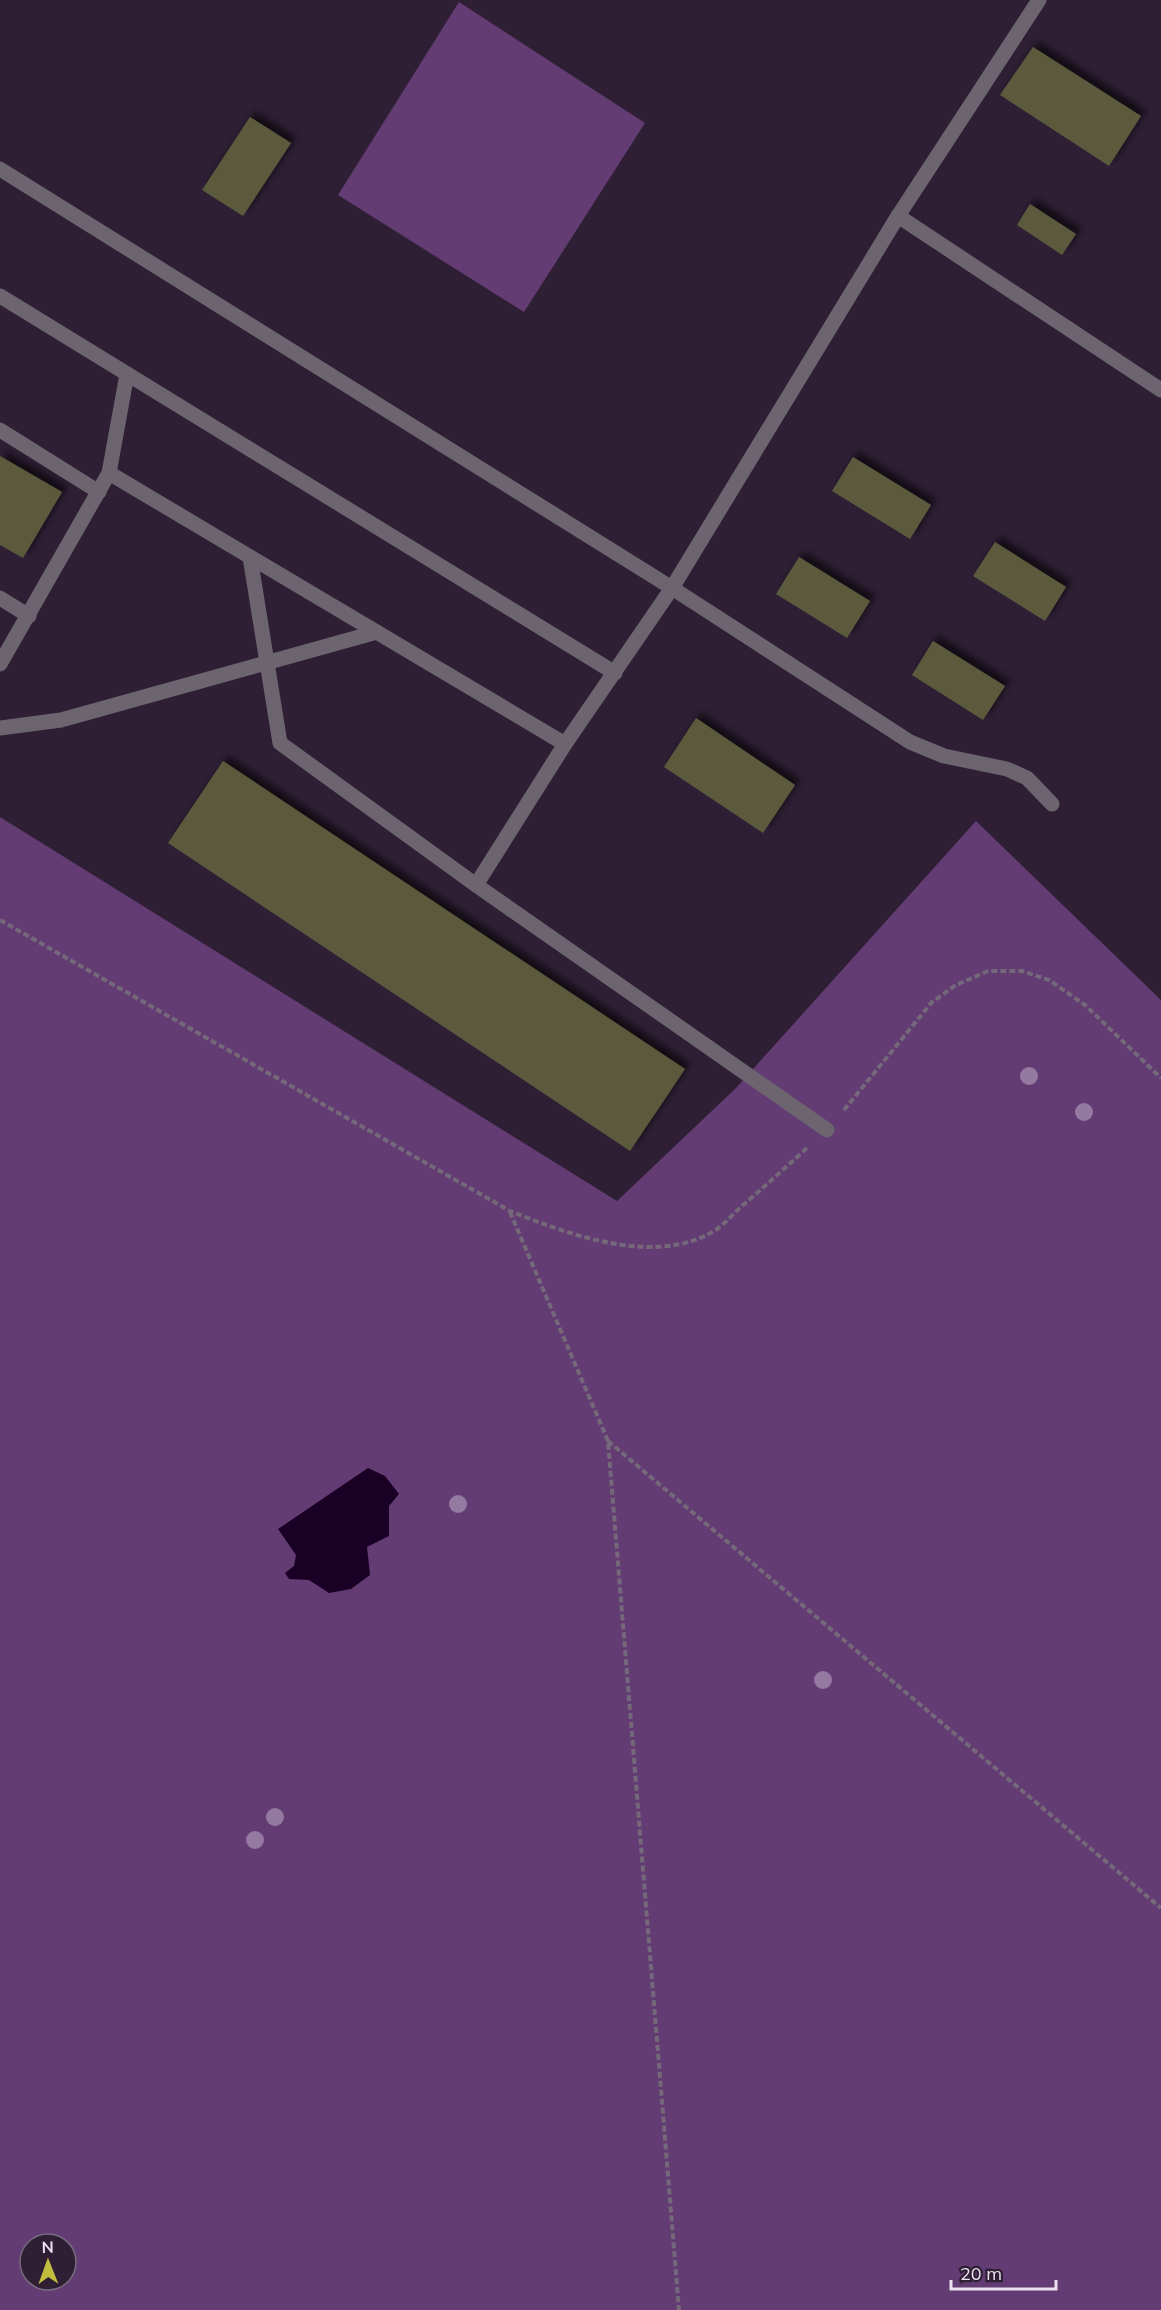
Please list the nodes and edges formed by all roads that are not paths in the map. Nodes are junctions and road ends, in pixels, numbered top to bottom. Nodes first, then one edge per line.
1 (1039, 0) edge
2 (0, 169) edge
3 (898, 216) junction
4 (0, 296) edge
5 (127, 374) junction
6 (1161, 390) edge
7 (0, 430) edge
8 (109, 473) junction
9 (99, 492) junction
10 (250, 556) junction
11 (672, 588) junction
12 (0, 598) edge
13 (29, 616) junction
14 (377, 632) junction
15 (0, 664) edge
16 (267, 664) junction
17 (615, 673) junction
18 (0, 728) edge
19 (566, 744) junction
20 (1052, 804) dead end
21 (476, 885) junction
22 (827, 1130) road end

1 - 3 lane
2 - 11 lane
3 - 6 lane
3 - 11 lane
4 - 5 lane
5 - 8 lane
5 - 17 lane
7 - 9 lane
8 - 9 lane
8 - 10 lane
9 - 13 lane
10 - 14 lane
10 - 16 lane
11 - 17 lane
11 - 20 lane
12 - 13 lane
13 - 15 lane
14 - 16 lane
14 - 19 lane
16 - 18 lane
16 - 21 lane
17 - 19 lane
19 - 21 lane
21 - 22 lane

